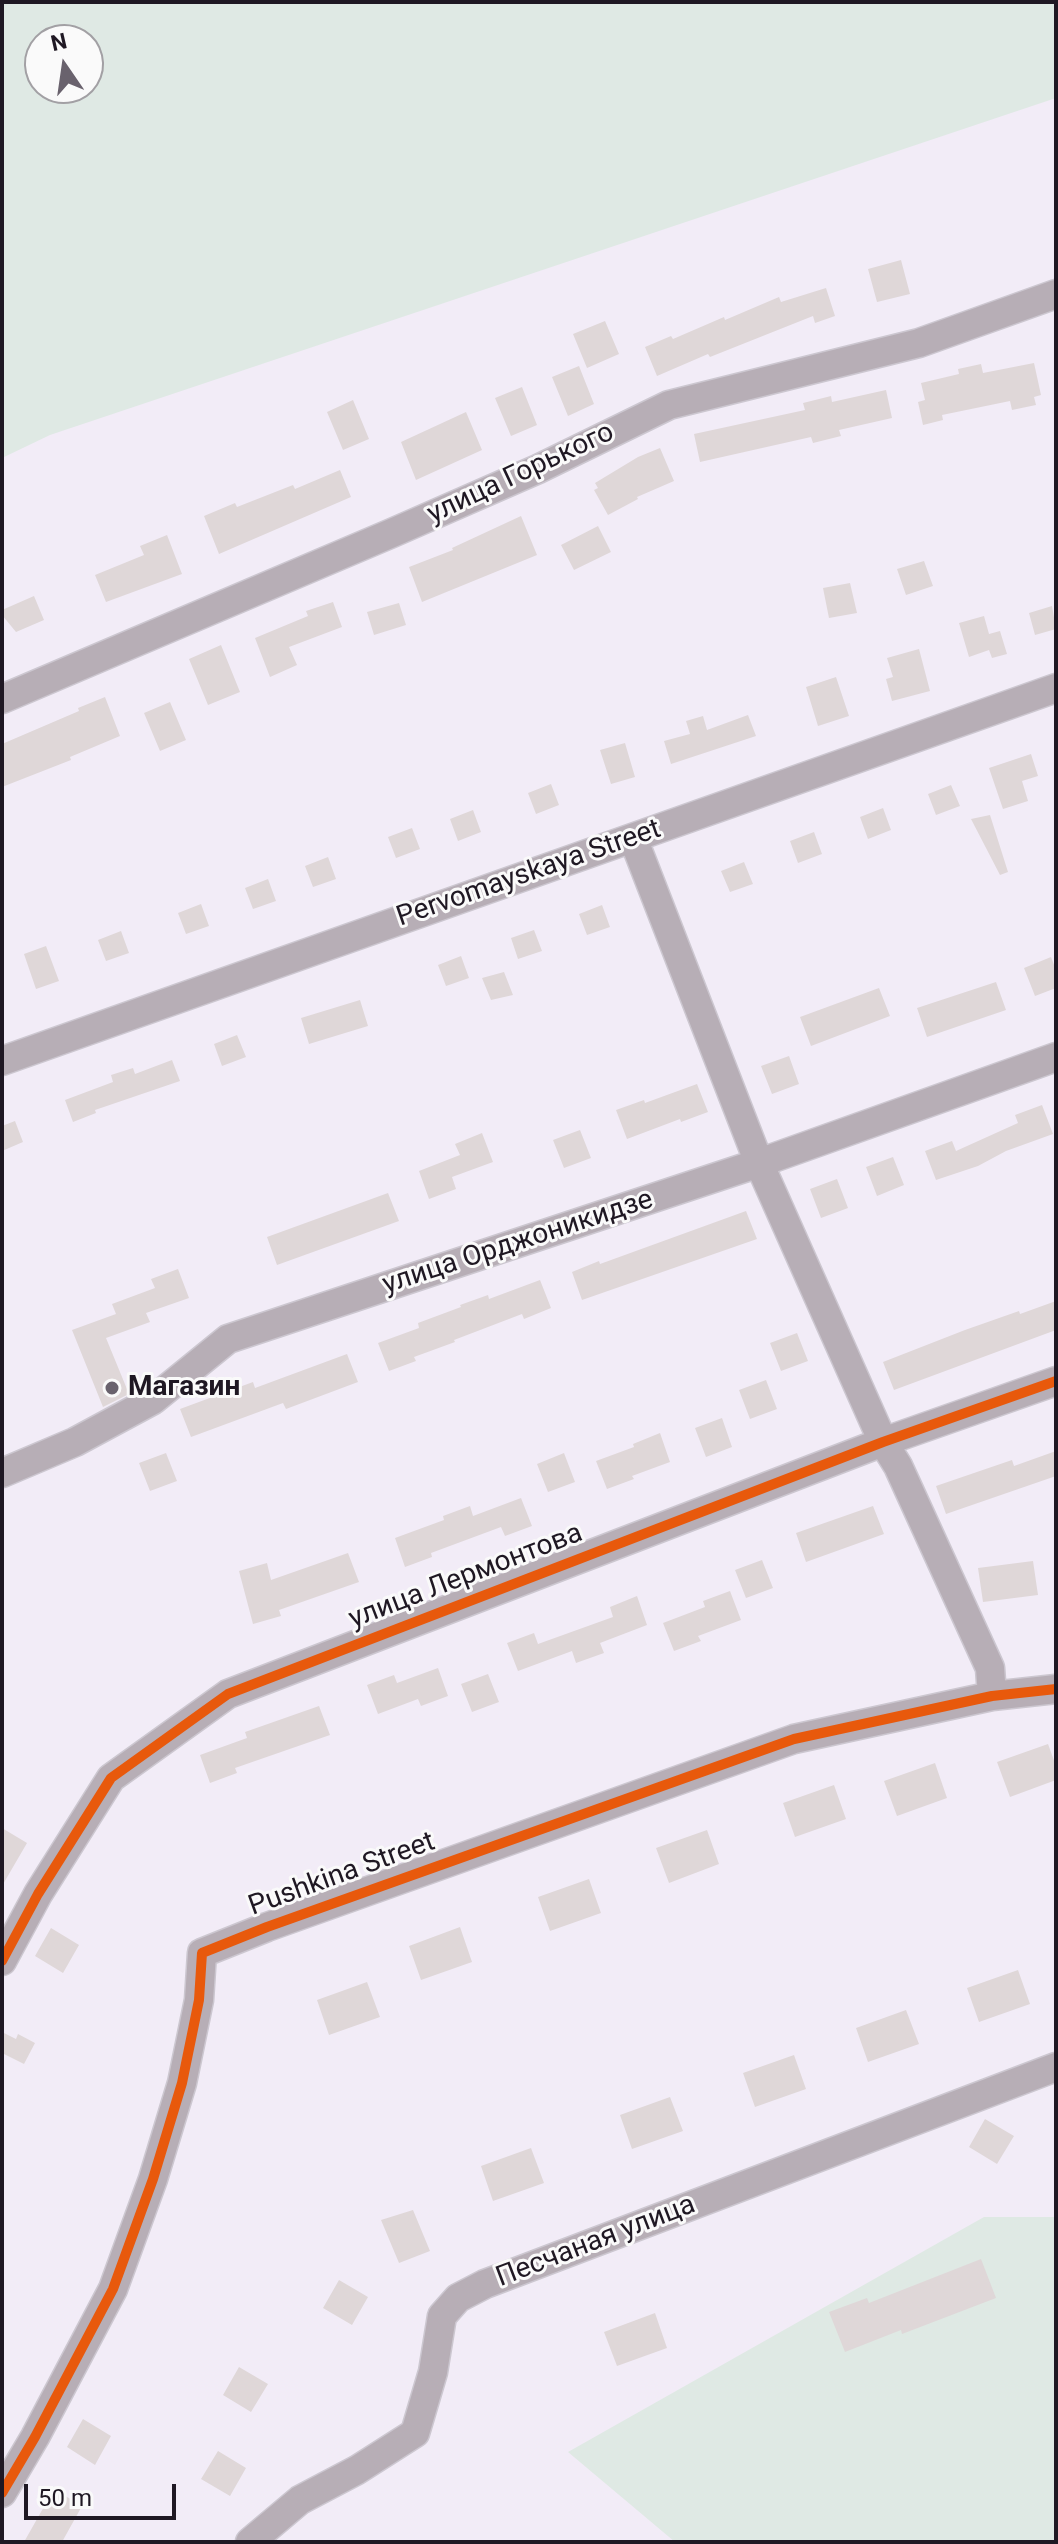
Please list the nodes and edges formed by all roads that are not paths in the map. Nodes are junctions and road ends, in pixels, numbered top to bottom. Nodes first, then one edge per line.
1 (1056, 294) edge
2 (1056, 688) edge
3 (2, 699) edge
4 (633, 838) junction
5 (1056, 1057) edge
6 (2, 1061) edge
7 (759, 1163) junction
8 (1056, 1381) edge
9 (883, 1442) junction
10 (2, 1473) edge
11 (1056, 1689) edge
12 (992, 1696) junction
13 (2, 1961) edge
14 (1056, 2067) edge
15 (2, 2493) edge
16 (250, 2542) edge

1 - 3 street, улица Горького
2 - 4 street, Pervomayskaya Street
4 - 6 street, Pervomayskaya Street
4 - 7 street
5 - 7 street, улица Орджоникидзе
7 - 9 street
7 - 10 street, улица Орджоникидзе
8 - 9 street, улица Лермонтова
9 - 12 street
9 - 13 street, улица Лермонтова
11 - 12 street, Pushkina Street
12 - 15 street, Pushkina Street
14 - 16 street, Песчаная улица

